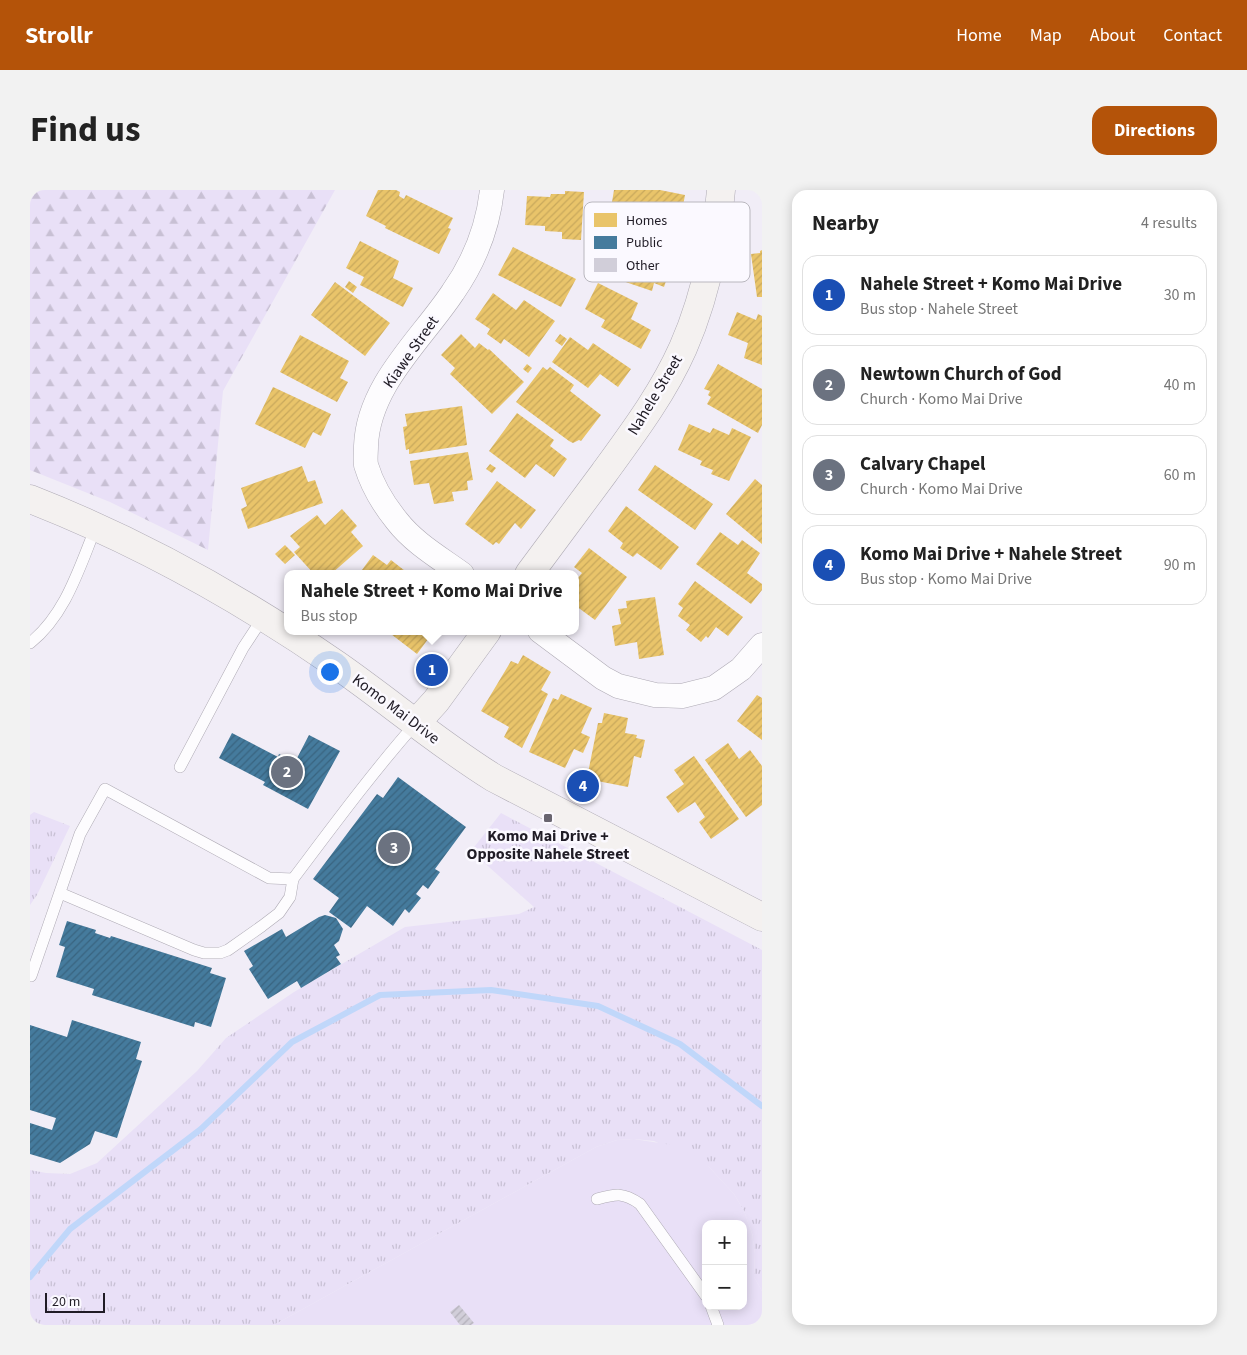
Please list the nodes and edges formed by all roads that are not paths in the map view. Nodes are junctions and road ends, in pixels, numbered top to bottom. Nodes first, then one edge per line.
1 (492, 190) edge
2 (706, 282) edge
3 (30, 500) edge
4 (96, 527) junction
5 (457, 570) edge
6 (532, 570) edge
7 (264, 616) junction
8 (284, 629) edge
9 (292, 635) edge
10 (484, 635) edge
11 (545, 635) edge
12 (30, 643) edge
13 (762, 645) edge
14 (416, 723) junction
15 (180, 767) dead end
16 (293, 879) junction
17 (60, 893) junction
18 (762, 917) edge
19 (31, 976) edge
20 (597, 1199) dead end
21 (702, 1290) edge
22 (712, 1310) edge
23 (718, 1325) edge

1 - 5 street, Kiawe Street
2 - 6 street, Nahele Street
3 - 4 street, Komo Mai Drive
4 - 7 street, Komo Mai Drive
4 - 12 lane
7 - 8 street, Komo Mai Drive
7 - 15 lane
9 - 14 street, Komo Mai Drive
10 - 14 street
11 - 13 street
14 - 16 lane
14 - 18 street, Komo Mai Drive
16 - 17 lane
16 - 17 lane
17 - 19 lane
20 - 21 lane
22 - 23 lane

